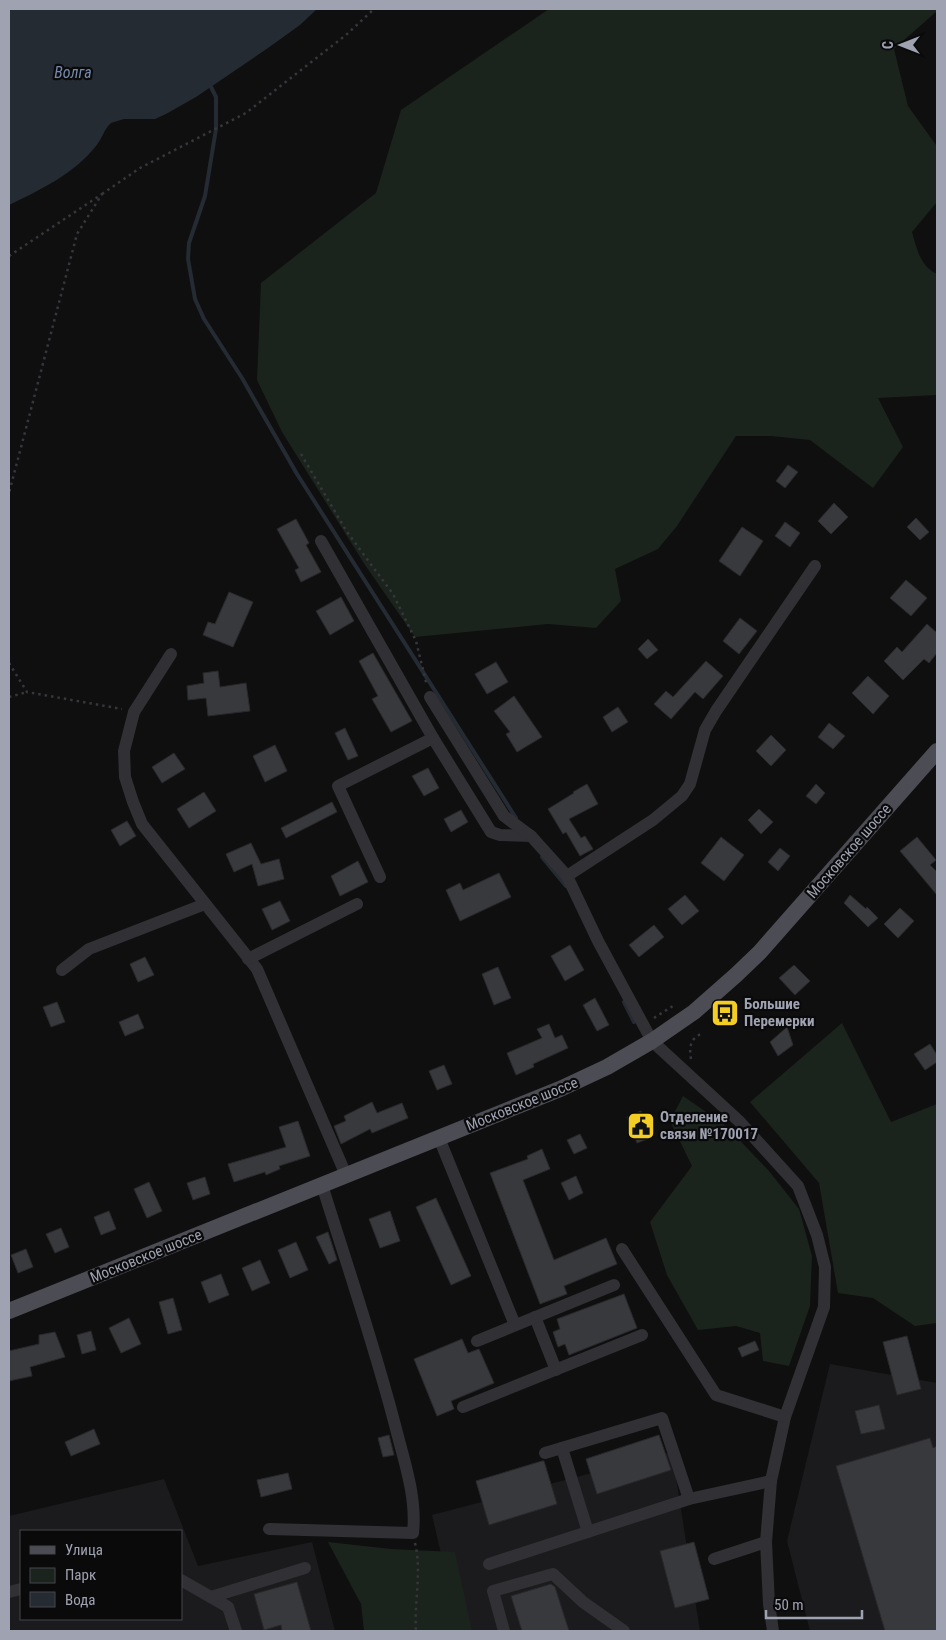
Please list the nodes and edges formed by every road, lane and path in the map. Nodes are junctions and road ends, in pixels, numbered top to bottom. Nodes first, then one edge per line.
1 (374, 9) edge
2 (102, 194) junction
3 (9, 256) edge
4 (301, 454) dead end
5 (9, 493) edge
6 (321, 541) dead end
7 (815, 566) dead end
8 (171, 654) dead end
9 (9, 663) edge
10 (27, 692) junction
11 (9, 697) edge
12 (430, 697) joint
13 (134, 712) junction
14 (433, 738) junction
15 (937, 751) edge
16 (531, 836) junction
17 (567, 876) junction
18 (380, 877) dead end
19 (206, 904) junction
20 (357, 904) dead end
21 (248, 959) junction
22 (62, 970) dead end
23 (676, 1004) dead end
24 (654, 1018) dead end
25 (701, 1034) dead end
26 (652, 1041) junction
27 (691, 1059) dead end
28 (439, 1138) junction
29 (346, 1176) junction
30 (322, 1185) junction
31 (622, 1249) dead end
32 (614, 1285) dead end
33 (9, 1311) edge
34 (535, 1317) junction
35 (515, 1325) junction
36 (642, 1335) dead end
37 (477, 1340) dead end
38 (556, 1370) junction
39 (462, 1407) dead end
40 (785, 1417) junction
41 (562, 1448) junction
42 (545, 1453) dead end
43 (771, 1481) junction
44 (689, 1499) junction
45 (269, 1529) dead end
46 (588, 1532) junction
47 (413, 1533) junction
48 (766, 1542) junction
49 (714, 1559) dead end
50 (489, 1564) dead end
51 (306, 1568) dead end
52 (182, 1581) edge
53 (211, 1597) junction
54 (236, 1631) edge
55 (416, 1631) edge
56 (504, 1631) edge
57 (624, 1631) edge
58 (773, 1631) edge

1 - 2 path
2 - 3 path
2 - 5 path
4 - 12 path
6 - 14 street
7 - 17 street
8 - 13 street
9 - 10 path
10 - 11 path
10 - 13 path
12 - 16 street
13 - 19 street
14 - 16 street
14 - 18 street
15 - 26 main road, Московское шоссе
16 - 17 street
17 - 26 street
19 - 21 street
19 - 22 street
20 - 21 street
21 - 29 street
23 - 24 path
25 - 27 path
26 - 28 main road, Московское шоссе
26 - 40 street
28 - 29 main road, Московское шоссе
28 - 35 street
29 - 30 main road, Московское шоссе
30 - 33 main road, Московское шоссе
30 - 47 street
31 - 40 street
32 - 34 street
34 - 35 street
34 - 38 street
35 - 37 street
36 - 38 street
38 - 39 street
40 - 43 street
41 - 42 street
41 - 44 street
41 - 46 street
43 - 44 street
43 - 48 street
44 - 46 street
45 - 47 street
46 - 50 street
47 - 55 path
48 - 49 street
48 - 58 street
51 - 53 street
52 - 53 street
53 - 54 street
56 - 57 street

